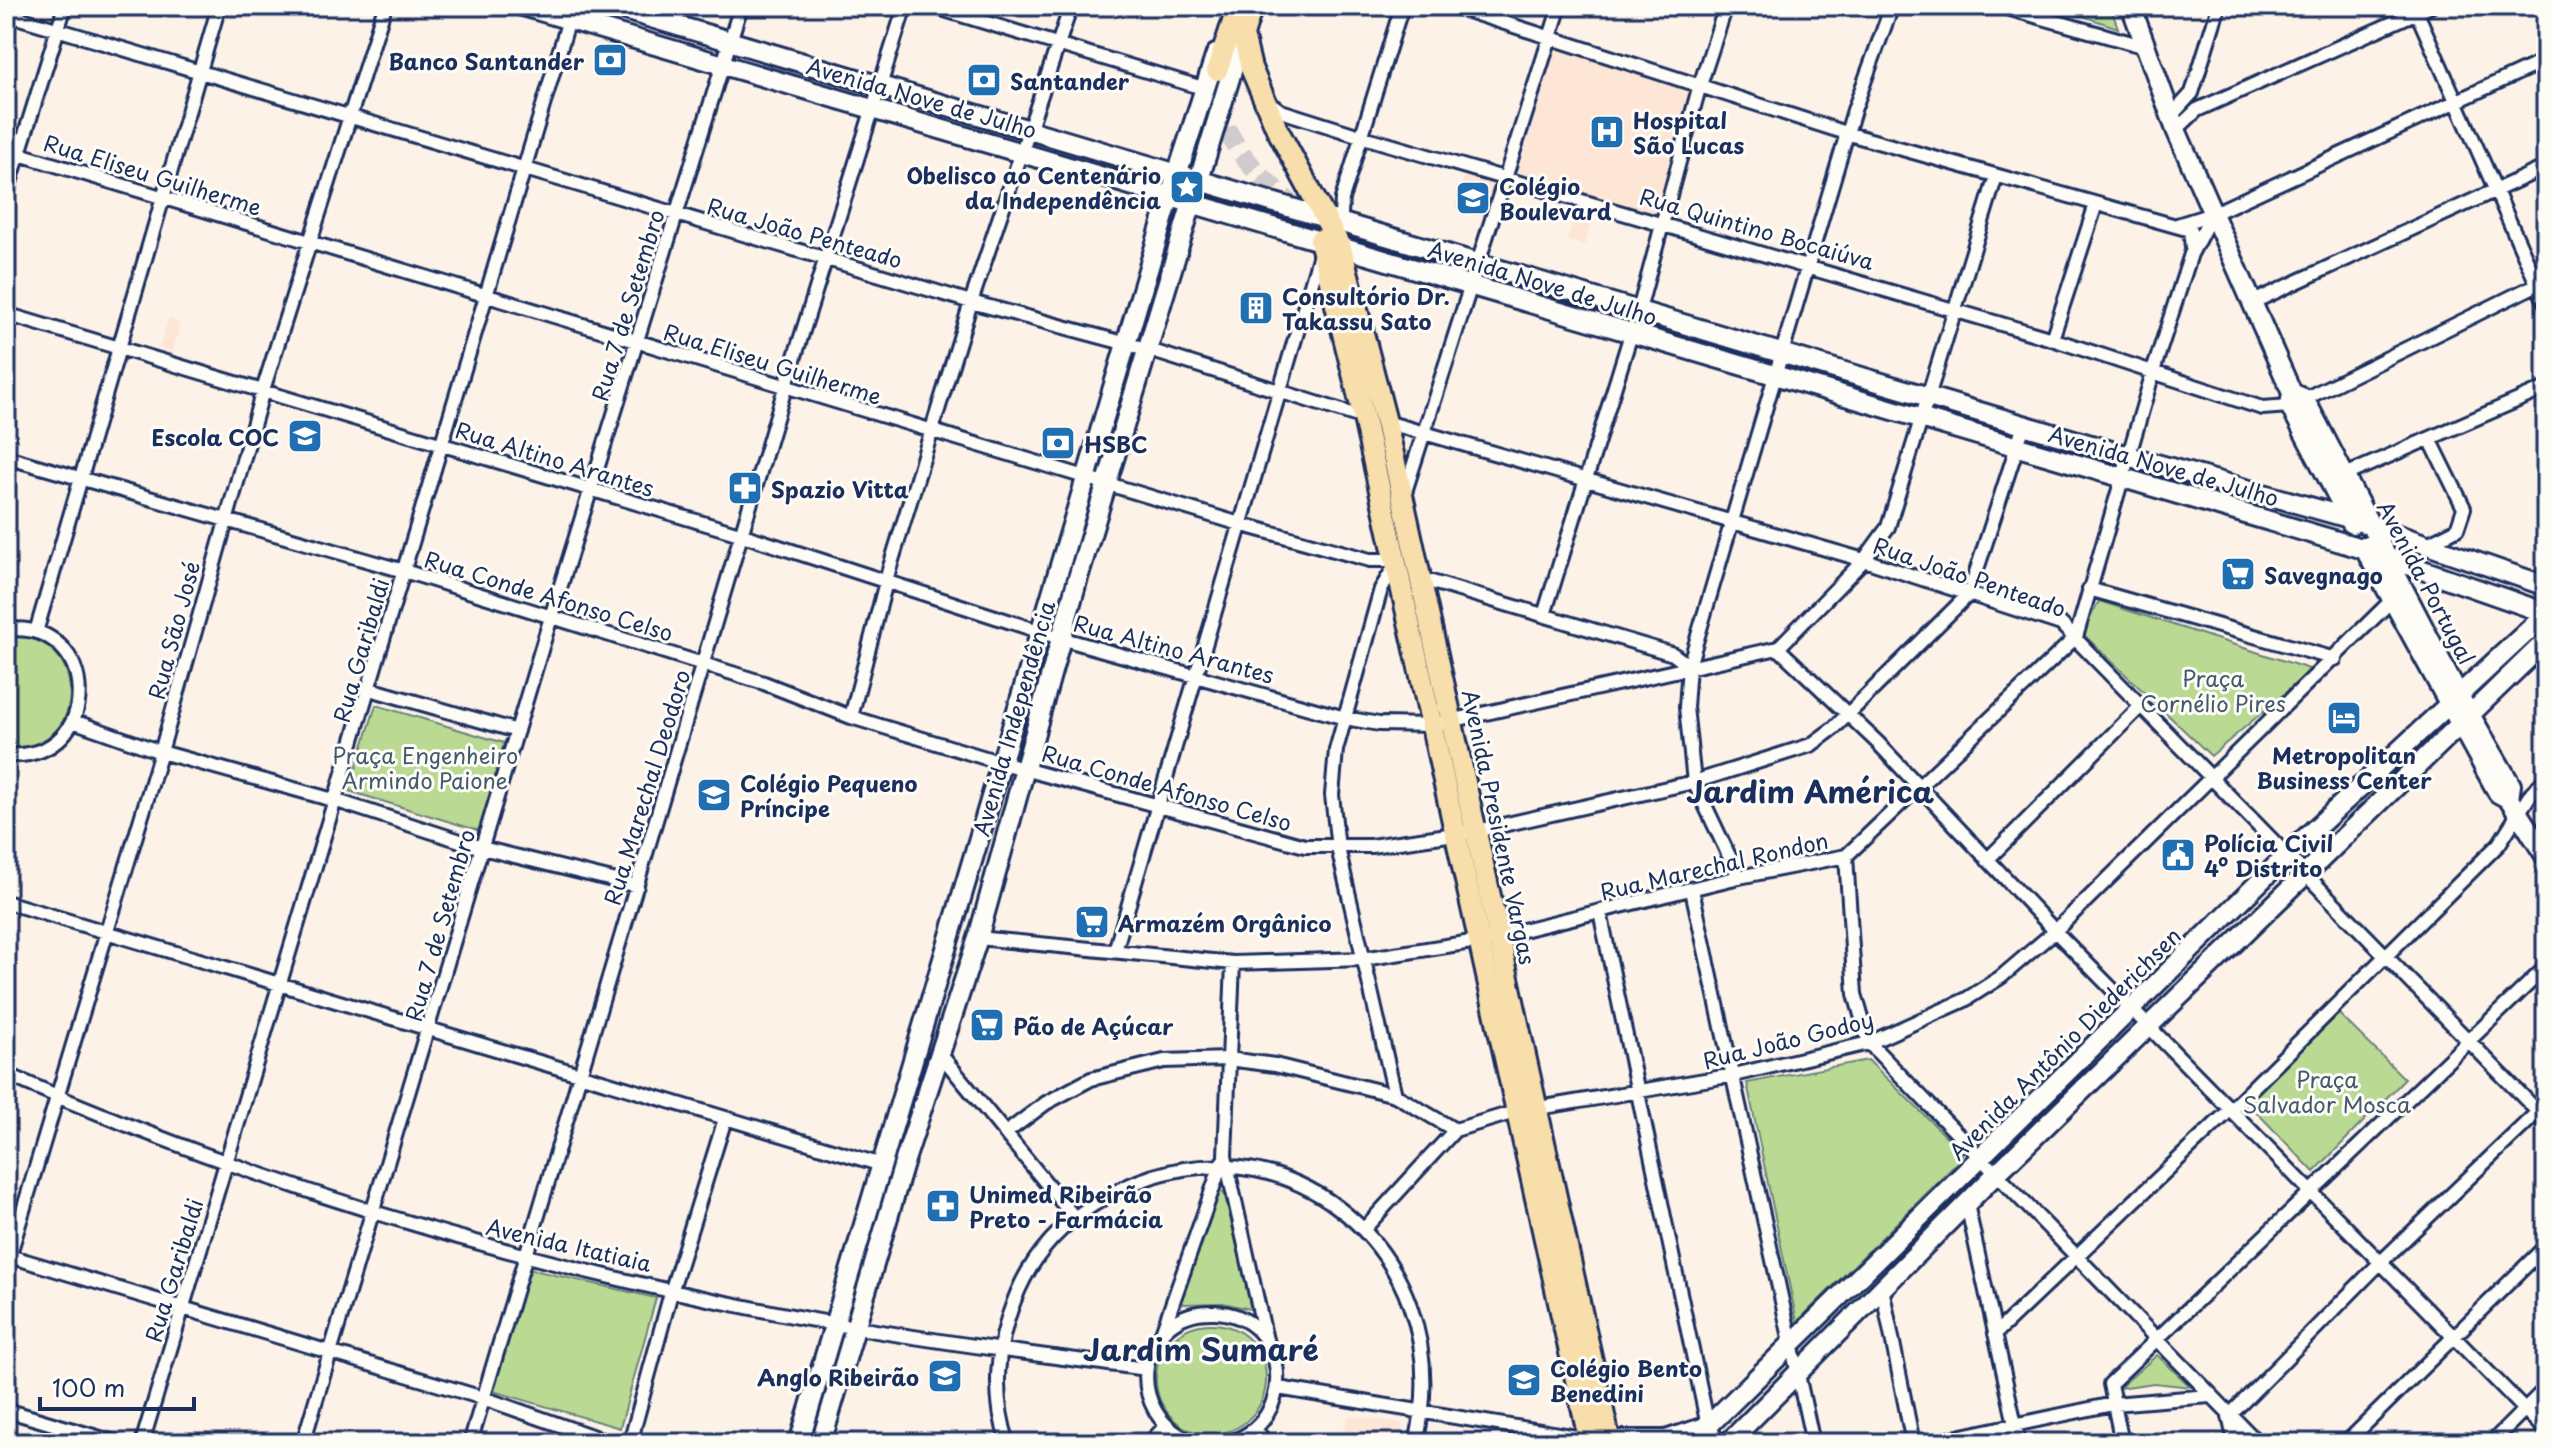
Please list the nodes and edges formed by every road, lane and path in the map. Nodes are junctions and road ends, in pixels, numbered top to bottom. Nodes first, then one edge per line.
1 (65, 6) edge
2 (219, 6) edge
3 (385, 6) edge
4 (523, 6) edge
5 (611, 6) edge
6 (741, 6) edge
7 (905, 6) edge
8 (931, 6) edge
9 (1071, 6) edge
10 (1231, 6) edge
11 (1239, 6) edge
12 (1252, 6) edge
13 (1402, 6) edge
14 (1452, 6) edge
15 (1560, 6) edge
16 (1726, 6) edge
17 (1892, 6) edge
18 (2000, 6) edge
19 (2131, 6) edge
20 (2219, 6) edge
21 (2431, 6) edge
22 (2415, 10) edge
23 (2044, 12) edge
24 (571, 13) edge
25 (6, 14) edge
26 (58, 29) junction
27 (1243, 35) junction
28 (1551, 37) junction
29 (731, 39) junction
30 (1059, 43) junction
31 (2146, 47) junction
32 (2546, 60) edge
33 (722, 64) junction
34 (1217, 70) tunnel mouth
35 (200, 72) junction
36 (879, 84) junction
37 (1701, 84) junction
38 (1206, 89) junction
39 (2192, 93) junction
40 (1264, 99) junction
41 (2458, 100) junction
42 (872, 107) junction
43 (2197, 110) junction
44 (352, 116) junction
45 (2174, 123) junction
46 (1029, 129) junction
47 (1849, 134) junction
48 (1360, 136) junction
49 (1022, 151) junction
50 (12, 152) edge
51 (2546, 167) edge
52 (525, 171) junction
53 (1177, 174) junction
54 (1996, 176) junction
55 (1198, 179) junction
56 (1505, 181) junction
57 (2497, 189) junction
58 (6, 195) edge
59 (1170, 196) junction
60 (163, 197) junction
61 (1190, 203) junction
62 (2096, 204) junction
63 (676, 214) junction
64 (2212, 214) junction
65 (1332, 219) junction
66 (1660, 226) junction
67 (2170, 227) junction
68 (312, 243) junction
69 (1328, 245) junction
70 (2191, 254) junction
71 (826, 257) junction
72 (1479, 263) junction
73 (1807, 266) junction
74 (2542, 282) edge
75 (1473, 285) junction
76 (488, 297) junction
77 (1347, 301) dead end
78 (971, 302) junction
79 (2251, 303) junction
80 (2546, 304) edge
81 (1639, 310) junction
82 (1954, 310) junction
83 (6, 314) edge
84 (1631, 334) junction
85 (2052, 339) junction
86 (636, 343) junction
87 (1127, 343) junction
88 (117, 347) junction
89 (1146, 349) junction
90 (1782, 352) junction
91 (2153, 370) junction
92 (1776, 375) junction
93 (785, 388) junction
94 (2546, 388) edge
95 (263, 390) junction
96 (1278, 390) junction
97 (1928, 395) junction
98 (2295, 399) junction
99 (1364, 418) junction
100 (1920, 419) junction
101 (1386, 422) junction
102 (2024, 425) junction
103 (932, 431) junction
104 (1425, 435) junction
105 (2430, 439) junction
106 (443, 445) junction
107 (2017, 447) junction
108 (2128, 456) junction
109 (6, 457) edge
110 (2345, 475) junction
111 (1087, 476) junction
112 (79, 478) junction
113 (1584, 479) junction
114 (2120, 479) junction
115 (1106, 482) junction
116 (590, 492) junction
117 (1403, 498) junction
118 (2349, 518) junction
119 (225, 521) junction
120 (1730, 521) junction
121 (1240, 524) junction
122 (2370, 526) junction
123 (743, 535) junction
124 (2425, 545) junction
125 (2365, 550) junction
126 (2386, 557) junction
127 (1864, 560) junction
128 (1394, 563) junction
129 (404, 571) junction
130 (1422, 579) junction
131 (887, 581) junction
132 (2546, 586) edge
133 (2089, 589) junction
134 (1969, 594) junction
135 (2391, 601) junction
136 (2546, 614) edge
137 (1544, 615) junction
138 (551, 617) junction
139 (6, 630) edge
140 (1041, 631) junction
141 (36, 632) junction
142 (2076, 637) junction
143 (1060, 638) junction
144 (2546, 641) edge
145 (1778, 648) junction
146 (1673, 654) junction
147 (2335, 659) junction
148 (704, 665) junction
149 (1689, 666) junction
150 (1669, 671) junction
151 (1197, 676) junction
152 (370, 689) junction
153 (2453, 698) junction
154 (2139, 708) junction
155 (1848, 714) junction
156 (851, 717) junction
157 (1345, 718) junction
158 (2464, 718) junction
159 (73, 721) junction
160 (1442, 724) junction
161 (517, 731) junction
162 (161, 752) junction
163 (6, 755) edge
164 (1002, 763) junction
165 (1027, 769) junction
166 (2209, 779) junction
167 (2546, 779) edge
168 (1694, 782) junction
169 (1917, 786) junction
170 (337, 801) junction
171 (1158, 806) junction
172 (2514, 807) junction
173 (1476, 831) junction
174 (1455, 835) junction
175 (482, 848) junction
176 (1338, 848) junction
177 (2289, 853) junction
178 (1846, 856) junction
179 (2546, 857) edge
180 (1987, 860) junction
181 (2307, 872) junction
182 (1739, 877) junction
183 (637, 886) junction
184 (1692, 890) junction
185 (6, 902) edge
186 (1600, 912) junction
187 (2055, 931) junction
188 (107, 933) junction
189 (978, 938) junction
190 (1488, 938) junction
191 (1115, 951) junction
192 (2385, 955) junction
193 (1363, 959) junction
194 (1233, 963) junction
195 (2546, 967) edge
196 (281, 984) junction
197 (2133, 1010) junction
198 (2149, 1026) junction
199 (430, 1029) junction
200 (2466, 1041) junction
201 (1869, 1043) junction
202 (941, 1055) junction
203 (1228, 1059) junction
204 (6, 1074) edge
205 (1734, 1075) junction
206 (581, 1077) junction
207 (1637, 1093) junction
208 (1395, 1095) junction
209 (56, 1097) junction
210 (1538, 1108) junction
211 (2232, 1108) junction
212 (1515, 1112) junction
213 (2543, 1112) edge
214 (725, 1119) junction
215 (1455, 1130) junction
216 (1007, 1132) junction
217 (1982, 1158) junction
218 (226, 1163) junction
219 (1224, 1164) junction
220 (882, 1165) junction
221 (1996, 1174) junction
222 (2313, 1192) junction
223 (1967, 1204) junction
224 (372, 1213) junction
225 (1074, 1217) junction
226 (1364, 1229) junction
227 (2546, 1246) edge
228 (526, 1256) junction
229 (7, 1259) edge
230 (2076, 1259) junction
231 (2381, 1262) junction
232 (1882, 1288) junction
233 (672, 1289) junction
234 (182, 1307) junction
235 (835, 1324) junction
236 (855, 1328) junction
237 (1995, 1334) junction
238 (1161, 1336) junction
239 (2454, 1336) junction
240 (1266, 1340) junction
241 (2157, 1342) junction
242 (1792, 1344) junction
243 (1000, 1349) junction
244 (331, 1352) junction
245 (1146, 1369) junction
246 (1799, 1373) junction
247 (1278, 1388) junction
248 (2546, 1388) edge
249 (2210, 1396) junction
250 (483, 1398) junction
251 (2113, 1404) junction
252 (2524, 1409) junction
253 (6, 1410) edge
254 (1423, 1415) junction
255 (2229, 1416) junction
256 (2015, 1425) junction
257 (1708, 1426) junction
258 (1165, 1427) junction
259 (1255, 1429) junction
260 (2546, 1431) edge
261 (1589, 1441) edge
262 (1610, 1442) edge
263 (117, 1443) edge
264 (142, 1443) edge
265 (303, 1443) edge
266 (470, 1443) edge
267 (611, 1443) edge
268 (630, 1443) edge
269 (799, 1443) edge
270 (821, 1443) edge
271 (1008, 1443) edge
272 (1149, 1443) edge
273 (1196, 1443) edge
274 (1227, 1443) edge
275 (1266, 1443) edge
276 (1416, 1443) edge
277 (1720, 1443) edge
278 (1728, 1443) edge
279 (1813, 1443) edge
280 (1913, 1443) edge
281 (1929, 1443) edge
282 (2019, 1443) edge
283 (2122, 1443) edge
284 (2235, 1443) edge
285 (2258, 1443) edge
286 (2346, 1443) edge
287 (2491, 1443) edge

1 - 26 street
2 - 35 street
3 - 44 street, Rua São José
4 - 24 main road, Avenida Nove de Julho
5 - 29 main road, Avenida Nove de Julho
6 - 29 street, Rua 7 de Setembro
7 - 36 street, Rua Marechal Deodoro
8 - 30 street
9 - 30 street
10 - 38 main road, Avenida Independência
11 - 34 main road
12 - 27 main road, Avenida Independência
13 - 48 street
14 - 28 street
15 - 28 street
16 - 37 street
17 - 47 street
18 - 23 street
19 - 31 main road, Avenida Portugal
20 - 39 street
21 - 22 street
22 - 41 street
22 - 43 street
23 - 31 street
24 - 33 main road, Avenida Nove de Julho
24 - 52 street, Rua Garibaldi
25 - 26 street, Rua João Penteado
26 - 35 street, Rua João Penteado
26 - 50 street
27 - 40 main road
27 - 55 main road, Avenida Independência
28 - 37 street
28 - 56 street
29 - 33 street, Rua 7 de Setembro
29 - 36 main road, Avenida Nove de Julho
30 - 38 street
30 - 46 street
31 - 45 main road, Avenida Portugal
32 - 41 street
33 - 42 main road, Avenida Nove de Julho
33 - 63 street, Rua 7 de Setembro
35 - 44 street, Rua João Penteado
35 - 60 street
36 - 42 street, Rua Marechal Deodoro
36 - 46 main road, Avenida Nove de Julho
37 - 47 street
37 - 66 street
38 - 53 main road, Avenida Independência
39 - 43 street
39 - 45 street
40 - 48 street, Rua Quintino Bocaiúva
40 - 65 main road
41 - 57 street
41 - 64 street
42 - 49 main road, Avenida Nove de Julho
42 - 71 street, Rua Marechal Deodoro
43 - 45 street
44 - 52 street, Rua João Penteado
44 - 68 street, Rua São José
45 - 64 main road, Avenida Portugal
46 - 49 street
46 - 53 main road, Avenida Nove de Julho
47 - 54 street
47 - 73 street
48 - 56 street, Rua Quintino Bocaiúva
48 - 65 street
49 - 59 main road, Avenida Nove de Julho
49 - 78 street
50 - 58 street
50 - 60 street, Rua Eliseu Guilherme
51 - 57 street
52 - 63 street, Rua João Penteado
52 - 76 street, Rua Garibaldi
53 - 55 main road, Avenida Nove de Julho
53 - 59 main road, Avenida Independência
54 - 62 street
54 - 82 street
55 - 61 main road, Avenida Independência
55 - 65 main road, Avenida Nove de Julho
56 - 66 street, Rua Quintino Bocaiúva
56 - 72 street
57 - 74 street
57 - 79 street
59 - 61 main road, Avenida Nove de Julho
59 - 87 main road, Avenida Independência
60 - 68 street, Rua Eliseu Guilherme
60 - 88 street
61 - 69 main road, Avenida Nove de Julho
61 - 89 main road, Avenida Independência
62 - 67 street
62 - 85 street
63 - 71 street, Rua João Penteado
63 - 86 street, Rua 7 de Setembro
64 - 67 street
64 - 70 street
64 - 79 main road, Avenida Portugal
65 - 69 main road
65 - 72 main road, Avenida Nove de Julho
66 - 73 street, Rua Quintino Bocaiúva
66 - 81 street
67 - 70 street
68 - 76 street, Rua Eliseu Guilherme
68 - 95 street, Rua São José
69 - 75 main road, Avenida Nove de Julho
69 - 96 street
69 - 99 main road, Avenida Presidente Vargas
69 - 101 main road, Avenida Presidente Vargas
70 - 91 street
71 - 78 street, Rua João Penteado
71 - 93 street, Rua Marechal Deodoro
72 - 75 street
72 - 81 main road, Avenida Nove de Julho
73 - 82 street, Rua Quintino Bocaiúva
73 - 90 street
74 - 80 street
74 - 98 street
75 - 84 main road, Avenida Nove de Julho
75 - 104 street
76 - 86 street, Rua Eliseu Guilherme
76 - 106 street, Rua Garibaldi
77 - 128 main road
78 - 87 street, Rua João Penteado
78 - 103 street
79 - 98 main road, Avenida Portugal
81 - 90 main road, Avenida Nove de Julho
82 - 85 street, Rua Quintino Bocaiúva
82 - 97 street
83 - 88 street, Rua Altino Arantes
84 - 92 main road, Avenida Nove de Julho
84 - 113 street
85 - 91 street, Rua Quintino Bocaiúva
86 - 93 street, Rua Eliseu Guilherme
86 - 116 street, Rua 7 de Setembro
87 - 89 street, Rua João Penteado
87 - 111 main road, Avenida Independência
88 - 95 street, Rua Altino Arantes
88 - 112 street
89 - 96 street, Rua João Penteado
89 - 115 main road, Avenida Independência
90 - 92 street
90 - 97 main road, Avenida Nove de Julho
91 - 98 street, Rua Quintino Bocaiúva
91 - 108 street
92 - 100 main road, Avenida Nove de Julho
92 - 120 street
93 - 103 street, Rua Eliseu Guilherme
93 - 123 street, Rua Marechal Deodoro
94 - 105 street
95 - 106 street, Rua Altino Arantes
95 - 119 street, Rua São José
96 - 99 street, Rua João Penteado
96 - 121 street
97 - 100 street
97 - 102 main road, Avenida Nove de Julho
98 - 110 main road, Avenida Portugal
98 - 118 main road, Avenida Portugal
99 - 128 main road, Avenida Presidente Vargas
100 - 107 main road, Avenida Nove de Julho
100 - 127 street
101 - 104 street, Rua João Penteado
101 - 117 main road, Avenida Presidente Vargas
102 - 107 street, Rua Conde Afonso Celso
102 - 108 main road, Avenida Nove de Julho
103 - 111 street, Rua Eliseu Guilherme
103 - 131 street
104 - 113 street, Rua João Penteado
104 - 117 street
105 - 110 street
105 - 124 street
106 - 116 street, Rua Altino Arantes
106 - 129 street, Rua Garibaldi
107 - 114 main road, Avenida Nove de Julho
107 - 134 street, Rua Conde Afonso Celso
108 - 114 street
108 - 118 main road, Avenida Nove de Julho
109 - 112 street, Rua Conde Afonso Celso
110 - 122 main road, Avenida Portugal
111 - 115 street, Rua Eliseu Guilherme
111 - 140 main road, Avenida Independência
112 - 119 street, Rua Conde Afonso Celso
112 - 141 street
113 - 120 street, Rua João Penteado
113 - 137 street
114 - 125 main road, Avenida Nove de Julho
114 - 133 street
115 - 121 street, Rua Eliseu Guilherme
115 - 143 main road, Avenida Independência
116 - 123 street, Rua Altino Arantes
116 - 138 street, Rua 7 de Setembro
117 - 130 main road, Avenida Presidente Vargas
118 - 122 main road, Avenida Nove de Julho
118 - 125 main road, Avenida Portugal
119 - 129 street, Rua Conde Afonso Celso
119 - 162 street, Rua São José
120 - 127 street, Rua João Penteado
120 - 149 street
121 - 128 street, Rua Eliseu Guilherme
121 - 151 street
122 - 124 main road, Avenida Nove de Julho
122 - 126 main road, Avenida Portugal
123 - 131 street, Rua Altino Arantes
123 - 148 street, Rua Marechal Deodoro
124 - 132 main road, Avenida Nove de Julho
125 - 126 main road, Avenida Nove de Julho
125 - 135 main road, Avenida Portugal
126 - 136 main road, Avenida Nove de Julho
126 - 153 main road, Avenida Portugal
127 - 134 street, Rua João Penteado
127 - 145 street
128 - 157 street
128 - 160 main road, Avenida Presidente Vargas
129 - 138 street, Rua Conde Afonso Celso
129 - 152 street, Rua Garibaldi
130 - 137 street
130 - 160 main road, Avenida Presidente Vargas
131 - 140 street, Rua Altino Arantes
131 - 156 street
133 - 142 street
133 - 147 street
134 - 142 street, Rua João Penteado
134 - 155 street, Rua Conde Afonso Celso
135 - 147 street, Rua João Godoy
135 - 153 main road, Avenida Portugal
136 - 153 main road, Avenida Antônio Diederichsen
137 - 146 street
138 - 148 street, Rua Conde Afonso Celso
138 - 161 street, Rua 7 de Setembro
139 - 141 street
140 - 143 street, Rua Altino Arantes
140 - 164 main road, Avenida Independência
141 - 159 street
142 - 154 street, Rua João Penteado
142 - 169 street, Rua Marechal Rondon
143 - 151 street, Rua Altino Arantes
143 - 165 main road, Avenida Independência
144 - 158 main road, Avenida Antônio Diederichsen
145 - 149 street, Rua Altino Arantes
145 - 155 street
146 - 149 street
146 - 150 street
147 - 166 street, Rua João Godoy
148 - 156 street, Rua Conde Afonso Celso
148 - 183 street, Rua Marechal Deodoro
149 - 150 street, Rua Altino Arantes
149 - 168 street
150 - 160 street, Rua Altino Arantes
151 - 157 street, Rua Altino Arantes
151 - 171 street
152 - 161 street
152 - 170 street, Rua Garibaldi
153 - 158 main road, Avenida Portugal
153 - 177 main road, Avenida Antônio Diederichsen
154 - 166 street, Rua João Penteado
154 - 180 street
155 - 168 street, Rua Conde Afonso Celso
155 - 169 street
156 - 164 street, Rua Conde Afonso Celso
157 - 160 street, Rua Altino Arantes
157 - 176 street
158 - 172 main road, Avenida Portugal
158 - 181 main road, Avenida Antônio Diederichsen
159 - 162 street
159 - 163 street
160 - 173 main road, Avenida Presidente Vargas
160 - 174 main road, Avenida Presidente Vargas
161 - 175 street, Rua 7 de Setembro
162 - 170 street
162 - 188 street, Rua São José
164 - 165 street, Rua Conde Afonso Celso
164 - 220 main road, Avenida Independência
165 - 171 street, Rua Conde Afonso Celso
165 - 189 main road, Avenida Independência
166 - 177 street, Rua João Penteado
166 - 187 street, Rua João Godoy
167 - 172 street
168 - 173 street, Rua Conde Afonso Celso
168 - 182 street
169 - 178 street, Rua Marechal Rondon
169 - 180 street
170 - 175 street
170 - 196 street, Rua Garibaldi
171 - 176 street, Rua Conde Afonso Celso
171 - 191 street
172 - 179 main road, Avenida Portugal
172 - 192 street
173 - 174 street, Rua Conde Afonso Celso
173 - 190 main road, Avenida Presidente Vargas
174 - 176 street, Rua Conde Afonso Celso
174 - 190 main road, Avenida Presidente Vargas
175 - 183 street
175 - 199 street, Rua 7 de Setembro
176 - 193 street
177 - 181 street, Rua João Penteado
177 - 197 main road, Avenida Antônio Diederichsen
178 - 182 street, Rua Marechal Rondon
178 - 201 street
180 - 187 street
181 - 192 street, Rua João Penteado
181 - 198 main road, Avenida Antônio Diederichsen
182 - 184 street, Rua Marechal Rondon
183 - 206 street, Rua Marechal Deodoro
184 - 186 street, Rua Marechal Rondon
184 - 205 street
185 - 188 street
186 - 190 street, Rua Marechal Rondon
186 - 207 street
187 - 197 street
187 - 201 street, Rua João Godoy
188 - 196 street
188 - 209 street, Rua São José
189 - 191 street, Rua Marechal Rondon
189 - 202 main road, Avenida Independência
190 - 193 street, Rua Marechal Rondon
190 - 210 main road, Avenida Presidente Vargas
190 - 212 main road, Avenida Presidente Vargas
191 - 194 street, Rua Marechal Rondon
192 - 200 street, Rua João Penteado
192 - 211 street
193 - 194 street, Rua Marechal Rondon
193 - 208 street
194 - 203 street
195 - 200 street
196 - 199 street
196 - 218 street, Rua Garibaldi
197 - 198 street
197 - 217 main road, Avenida Antônio Diederichsen
198 - 211 street
198 - 221 main road, Avenida Antônio Diederichsen
199 - 206 street
199 - 224 street, Rua 7 de Setembro
200 - 213 street, Rua João Penteado
200 - 222 street
201 - 205 street, Rua João Godoy
201 - 217 street
202 - 216 street
202 - 236 main road, Avenida Independência
203 - 208 street
203 - 216 street
203 - 219 street
204 - 209 street, Avenida Itatiaia
205 - 207 street, Rua João Godoy
205 - 242 street
206 - 214 street
206 - 228 street, Rua Marechal Deodoro
207 - 210 street, Rua João Godoy
207 - 257 street
208 - 215 street
209 - 218 street, Avenida Itatiaia
209 - 229 street, Rua São José
210 - 212 street, Rua João Godoy
210 - 262 main road, Avenida Presidente Vargas
211 - 222 street
211 - 230 street
212 - 215 street, Rua João Godoy
212 - 261 main road, Avenida Presidente Vargas
213 - 231 street
214 - 220 street
214 - 233 street
215 - 226 street
216 - 225 street
217 - 221 street
217 - 242 main road, Avenida Antônio Diederichsen
218 - 224 street, Avenida Itatiaia
218 - 234 street, Rua Garibaldi
219 - 225 street
219 - 226 street
219 - 238 street
219 - 240 street
220 - 235 main road, Avenida Independência
221 - 223 main road, Avenida Antônio Diederichsen
221 - 230 street
222 - 231 street
222 - 241 street
223 - 232 main road, Avenida Antônio Diederichsen
223 - 237 street
224 - 228 street, Avenida Itatiaia
224 - 244 street, Rua 7 de Setembro
225 - 243 street
226 - 254 street
227 - 239 street
228 - 233 street, Avenida Itatiaia
228 - 250 street, Rua Marechal Deodoro
229 - 234 street
230 - 237 street
230 - 241 street
231 - 239 street
231 - 255 street
232 - 246 main road, Avenida Antônio Diederichsen
232 - 280 street
233 - 235 street, Avenida Itatiaia
233 - 268 street
234 - 244 street
234 - 264 street, Rua Garibaldi
235 - 236 street, Avenida Itatiaia
235 - 269 main road, Avenida Independência
236 - 243 street, Avenida Itatiaia
236 - 270 main road, Avenida Independência
237 - 256 street
238 - 240 street
238 - 245 street
239 - 252 street
239 - 286 street
240 - 247 street
241 - 249 street
241 - 251 street
242 - 246 street
242 - 257 main road, Avenida Antônio Diederichsen
243 - 245 street, Avenida Itatiaia
243 - 271 street
244 - 250 street
244 - 265 street, Rua 7 de Setembro
245 - 258 street
246 - 278 main road, Avenida Antônio Diederichsen
246 - 279 street
247 - 254 street
247 - 259 street
248 - 252 street
249 - 251 street
249 - 255 street
250 - 266 street, Rua Marechal Deodoro
250 - 267 street
251 - 256 street
251 - 283 street
252 - 260 street
252 - 287 street
253 - 263 street
254 - 261 street
254 - 276 street
255 - 284 street
255 - 285 street
256 - 281 street
256 - 282 street
257 - 262 main road, Avenida Antônio Diederichsen
257 - 277 street
258 - 272 street
258 - 273 street
259 - 274 street
259 - 275 street
261 - 262 main road, Avenida Antônio Diederichsen

